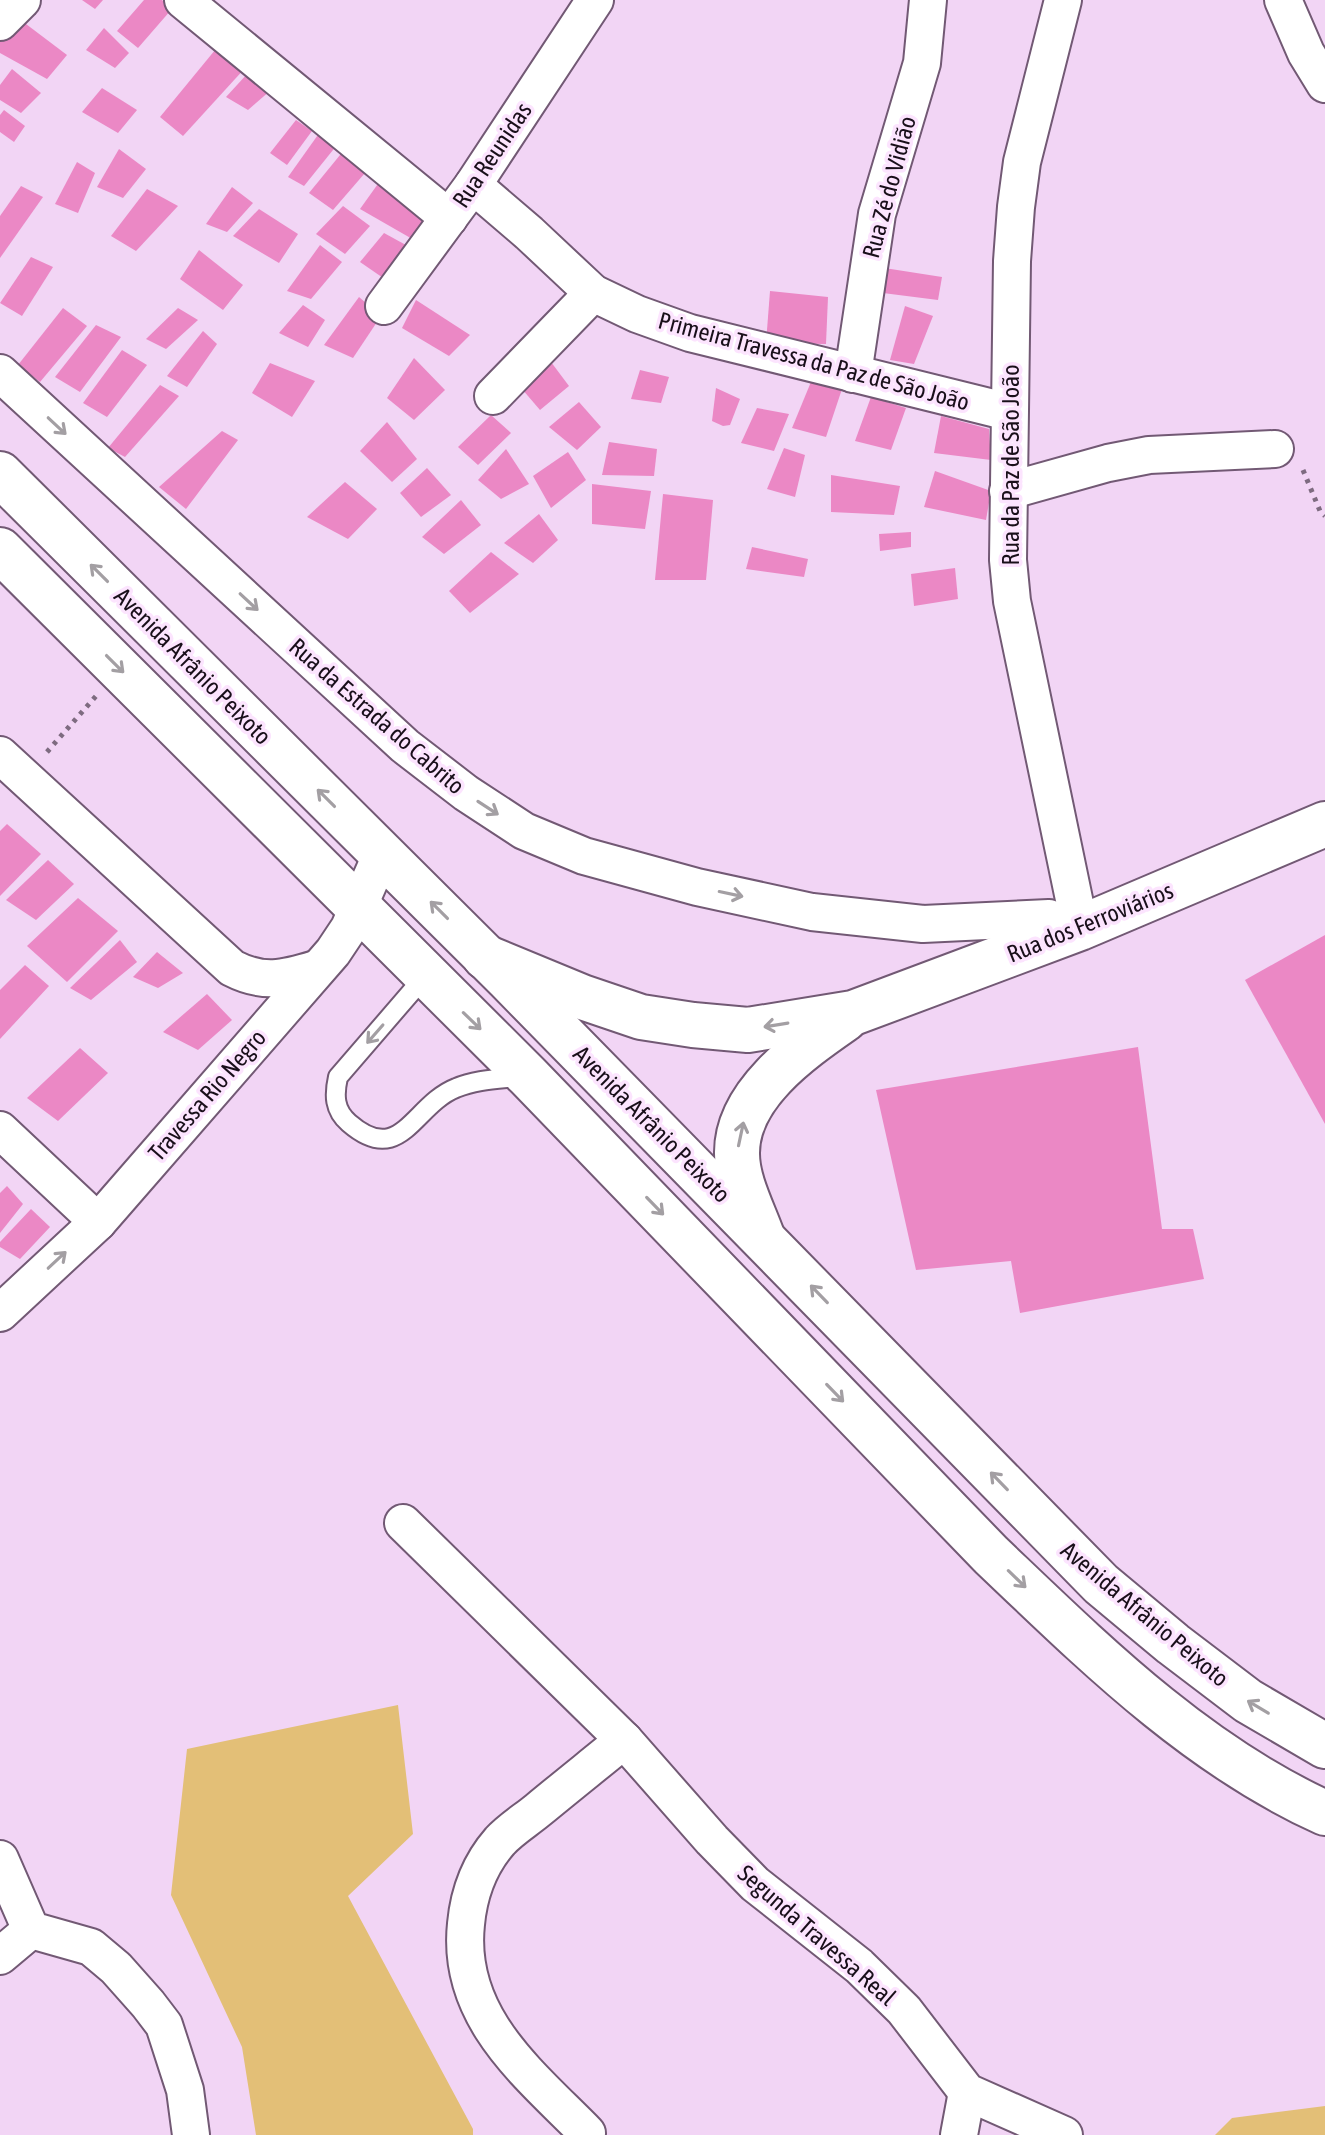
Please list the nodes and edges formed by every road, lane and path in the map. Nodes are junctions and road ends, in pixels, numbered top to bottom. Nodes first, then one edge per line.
1 (22, 0) edge
2 (183, 0) edge
3 (595, 0) edge
4 (928, 0) edge
5 (1063, 0) edge
6 (1283, 0) edge
7 (0, 22) edge
8 (1325, 84) edge
9 (473, 185) junction
10 (449, 218) junction
11 (593, 293) junction
12 (384, 306) dead end
13 (0, 373) edge
14 (853, 374) junction
15 (493, 396) dead end
16 (1009, 412) junction
17 (1275, 449) joint
18 (0, 474) edge
19 (1008, 491) junction
20 (1325, 516) edge
21 (0, 550) edge
22 (120, 668) junction
23 (12, 766) edge
24 (1325, 824) edge
25 (382, 853) junction
26 (358, 906) junction
27 (1074, 931) junction
28 (485, 957) junction
29 (316, 969) junction
30 (426, 975) junction
31 (853, 1013) junction
32 (528, 1076) junction
33 (0, 1130) edge
34 (98, 1222) junction
35 (762, 1236) junction
36 (0, 1313) edge
37 (403, 1523) dead end
38 (624, 1740) junction
39 (1325, 1746) edge
40 (1325, 1813) edge
41 (0, 1859) edge
42 (31, 1930) junction
43 (0, 1956) edge
44 (967, 2092) junction
45 (587, 2133) dead end
46 (191, 2135) edge
47 (959, 2135) edge
48 (1064, 2135) edge

1 - 7 street
2 - 10 street
3 - 9 street, Rua Reunidas
4 - 14 street, Rua Zé do Vidião
5 - 16 street, Rua da Paz de São João
6 - 8 street
9 - 10 street, Rua Reunidas
9 - 11 street, Primeira Travessa da Paz de São João
10 - 12 street, Rua Reunidas
11 - 14 street, Primeira Travessa da Paz de São João
11 - 15 street
13 -> 27 street, Rua da Estrada do Cabrito
14 - 16 street, Primeira Travessa da Paz de São João
16 - 19 street, Rua da Paz de São João
17 - 19 street
17 - 20 path
25 -> 18 main road, Avenida Afrânio Peixoto
19 - 27 street, Rua da Paz de São João
21 -> 22 main road
22 - 23 path
22 - 26 main road
23 - 29 street
24 - 27 main road, Rua dos Ferroviários
25 - 26 street, Travessa Rio Negro
28 -> 25 main road, Avenida Afrânio Peixoto
26 - 29 street, Travessa Rio Negro
26 - 30 main road
27 - 31 main road, Rua dos Ferroviários
31 -> 28 main road, Rua dos Ferroviários
28 - 35 main road, Avenida Afrânio Peixoto
29 - 34 street, Travessa Rio Negro
30 -> 32 main road
30 -> 32 lane
35 -> 31 main road, Rua dos Ferroviários
32 -> 40 main road
33 - 34 street
36 -> 34 street, Travessa Rio Negro
39 -> 35 main road, Avenida Afrânio Peixoto
37 - 38 street, Segunda Travessa Real
38 - 44 street, Segunda Travessa Real
38 - 45 street
41 - 42 street
42 - 43 street
42 - 46 street
44 - 47 street
44 - 48 street, Segunda Travessa Real

